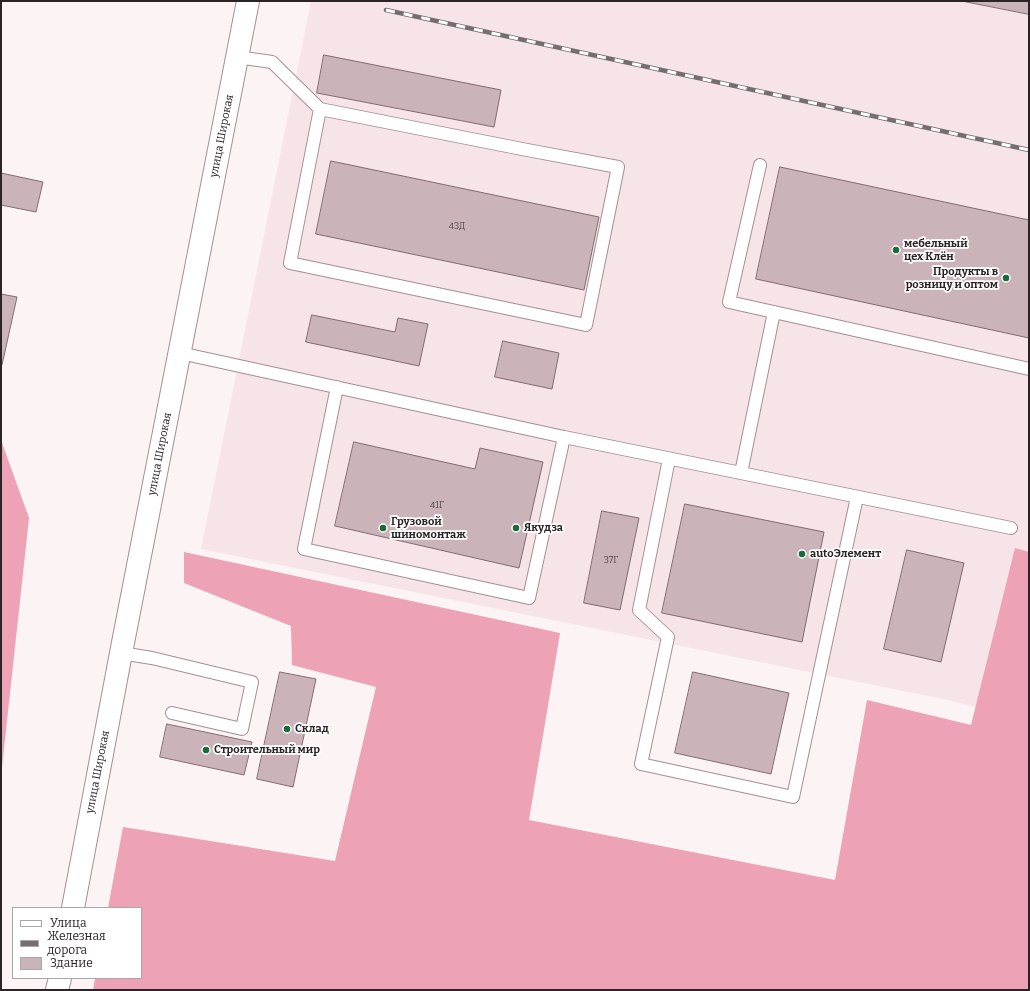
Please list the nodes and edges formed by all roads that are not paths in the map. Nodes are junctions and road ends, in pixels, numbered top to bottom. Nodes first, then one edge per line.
1 (248, 1) edge
2 (238, 57) junction
3 (320, 109) junction
4 (760, 165) dead end
5 (774, 312) junction
6 (180, 353) junction
7 (1029, 369) edge
8 (337, 387) junction
9 (564, 437) junction
10 (669, 459) junction
11 (741, 473) junction
12 (857, 497) junction
13 (1011, 528) dead end
14 (121, 653) junction
15 (172, 713) dead end
16 (73, 907) edge
17 (60, 979) edge
18 (57, 990) edge

1 - 2 street, улица Широкая
2 - 3 lane
2 - 6 street, улица Широкая
3 - 3 lane
4 - 5 lane
5 - 7 lane
5 - 11 lane
6 - 8 lane
6 - 14 street, улица Широкая
8 - 9 lane
8 - 9 lane
9 - 10 lane
10 - 11 lane
10 - 12 lane
11 - 12 lane
12 - 13 lane
14 - 15 lane
14 - 16 street, улица Широкая
17 - 18 street

